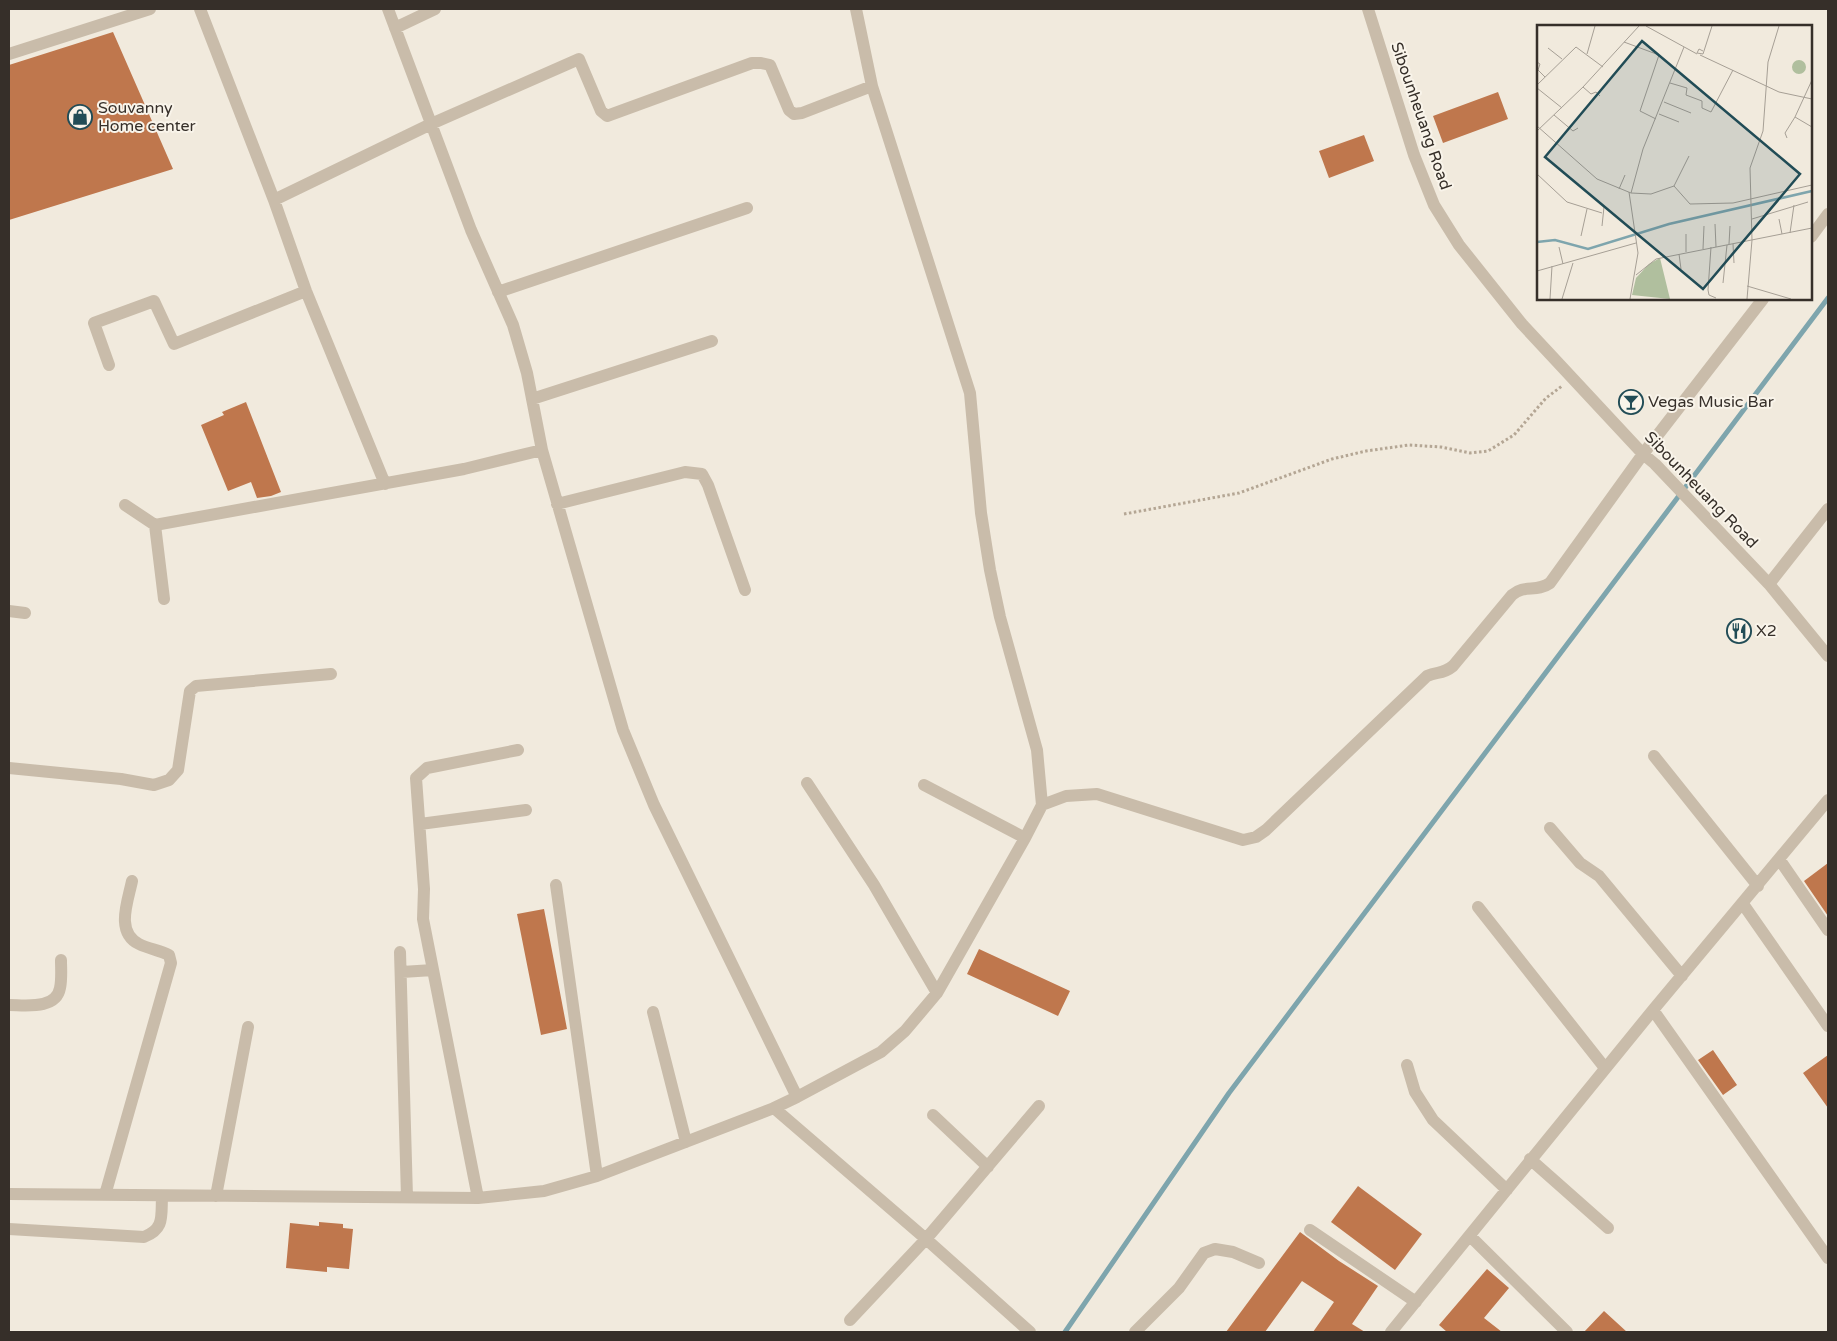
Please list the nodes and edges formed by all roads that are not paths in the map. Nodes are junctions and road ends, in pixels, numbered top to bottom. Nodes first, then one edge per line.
1 (150, 9) edge
2 (200, 9) edge
3 (388, 9) edge
4 (435, 9) edge
5 (856, 9) edge
6 (1368, 9) edge
7 (395, 28) junction
8 (9, 54) edge
9 (872, 86) junction
10 (431, 124) junction
11 (274, 200) junction
12 (748, 208) dead end
13 (1828, 214) edge
14 (1812, 235) edge
15 (306, 291) junction
16 (498, 292) junction
17 (1762, 300) edge
18 (712, 342) dead end
19 (109, 364) dead end
20 (532, 399) junction
21 (542, 450) junction
22 (1643, 454) junction
23 (385, 484) junction
24 (557, 504) junction
25 (125, 505) dead end
26 (1828, 509) edge
27 (155, 525) junction
28 (1769, 584) junction
29 (745, 590) dead end
30 (164, 599) dead end
31 (9, 611) edge
32 (25, 613) dead end
33 (1828, 656) edge
34 (331, 674) dead end
35 (518, 750) dead end
36 (1654, 756) dead end
37 (9, 768) edge
38 (808, 784) dead end
39 (924, 786) dead end
40 (1828, 800) edge
41 (1042, 805) junction
42 (526, 810) dead end
43 (420, 824) junction
44 (1550, 828) dead end
45 (1026, 838) junction
46 (1780, 859) junction
47 (132, 881) dead end
48 (556, 885) dead end
49 (1758, 886) junction
50 (1743, 904) junction
51 (1478, 907) dead end
52 (1828, 930) edge
53 (400, 952) dead end
54 (61, 960) dead end
55 (433, 970) junction
56 (402, 972) junction
57 (1682, 976) junction
58 (937, 993) junction
59 (9, 1005) edge
60 (1653, 1010) junction
61 (653, 1012) dead end
62 (1828, 1026) edge
63 (248, 1027) dead end
64 (1407, 1065) dead end
65 (1605, 1068) junction
66 (797, 1097) junction
67 (1039, 1106) dead end
68 (774, 1108) junction
69 (933, 1115) dead end
70 (686, 1142) junction
71 (1530, 1159) junction
72 (988, 1167) junction
73 (597, 1176) junction
74 (1507, 1190) junction
75 (9, 1194) edge
76 (105, 1195) junction
77 (162, 1196) junction
78 (216, 1196) junction
79 (407, 1197) junction
80 (478, 1198) junction
81 (1608, 1228) dead end
82 (9, 1229) edge
83 (1310, 1230) dead end
84 (1470, 1236) junction
85 (926, 1239) junction
86 (1828, 1258) edge
87 (1259, 1263) dead end
88 (1416, 1302) junction
89 (850, 1320) dead end
90 (1030, 1332) edge
91 (1135, 1332) edge
92 (1391, 1332) edge
93 (1567, 1332) edge

1 - 8 street
2 - 11 street
3 - 7 street
4 - 7 street
5 - 9 street
6 - 22 street, Sibounheuang Road
7 - 10 street
9 - 10 street
9 - 41 street
10 - 11 street
10 - 16 street
11 - 15 street
12 - 16 street
13 - 14 street
15 - 19 street
15 - 23 street
16 - 20 street
17 - 22 street
18 - 20 street
20 - 21 street
21 - 23 street
21 - 24 street
22 - 28 street, Sibounheuang Road
22 - 41 street
23 - 27 street
24 - 29 street
24 - 66 street
25 - 27 street
26 - 28 street
27 - 30 street
28 - 33 street, Sibounheuang Road
31 - 32 street
34 - 37 street
35 - 43 street
36 - 49 street
38 - 58 street
39 - 45 street
40 - 46 street
41 - 45 street
42 - 43 street
43 - 55 street
44 - 57 street
45 - 58 street
46 - 49 street
46 - 52 street
47 - 76 street
48 - 73 street
49 - 50 street
50 - 57 street
50 - 62 street
51 - 65 street
53 - 56 street
54 - 59 street
55 - 56 street
55 - 80 street
56 - 79 street
57 - 60 street
58 - 66 street
60 - 65 street
60 - 86 street
61 - 70 street
63 - 78 street
64 - 74 street
65 - 71 street
66 - 68 street
67 - 72 street
68 - 70 street
68 - 85 street
69 - 72 street
70 - 73 street
71 - 74 street
71 - 81 street
72 - 85 street
73 - 80 street
74 - 84 street
75 - 76 street
76 - 77 street
77 - 78 street
77 - 82 street
78 - 79 street
79 - 80 street
83 - 88 street
84 - 88 street
84 - 93 street
85 - 89 street
85 - 90 street
87 - 91 street
88 - 92 street

